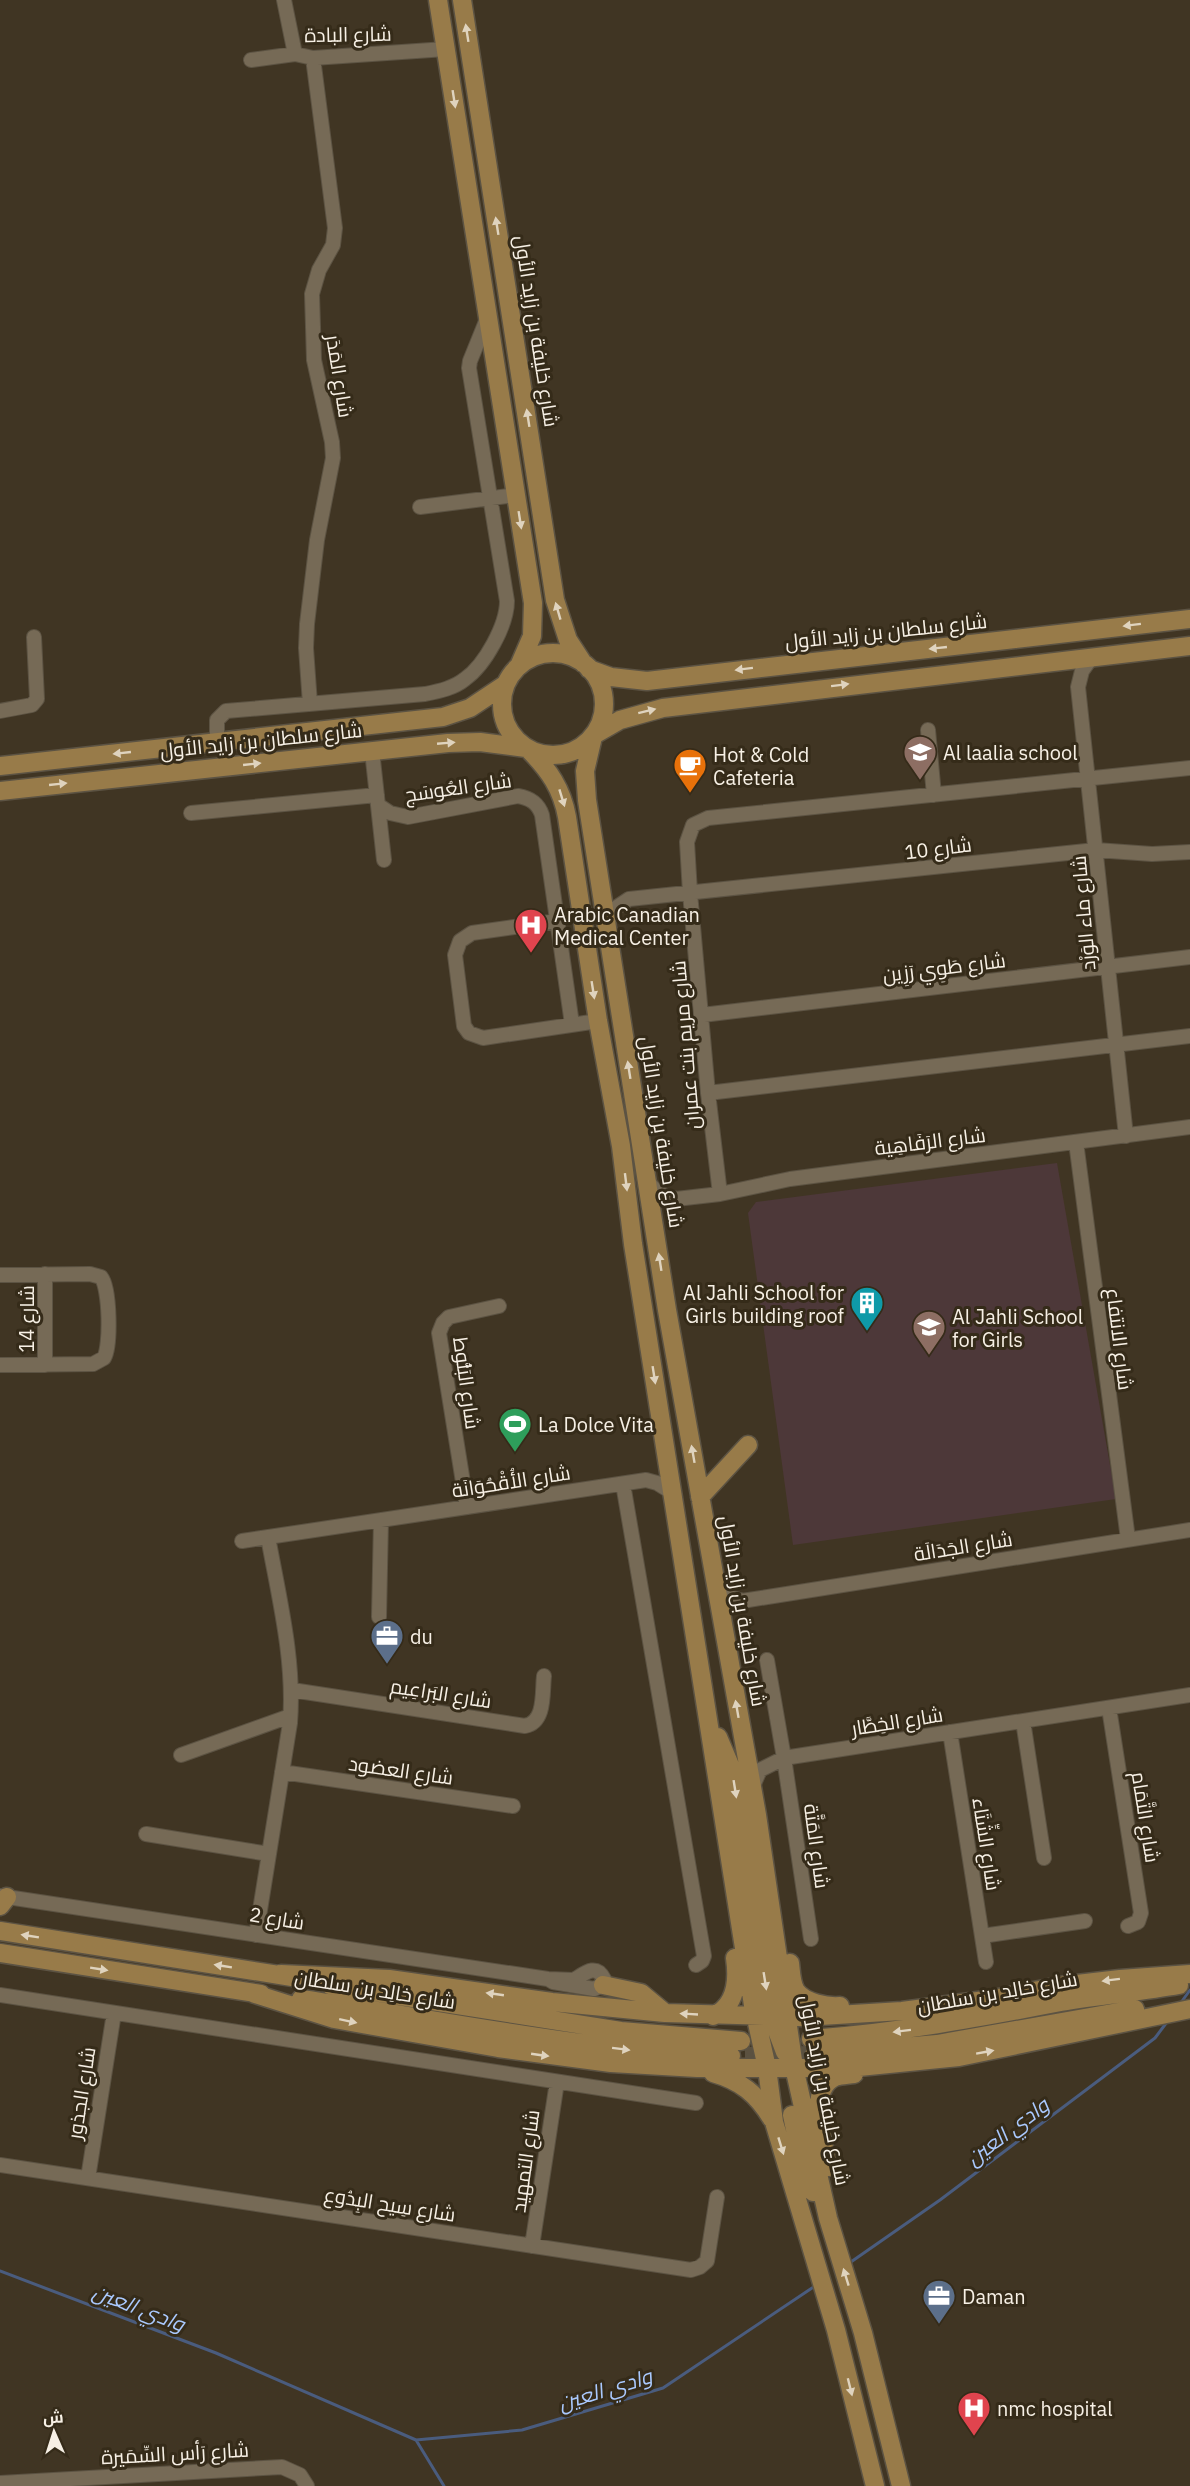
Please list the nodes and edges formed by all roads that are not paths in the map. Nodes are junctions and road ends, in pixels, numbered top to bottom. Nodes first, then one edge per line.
1 (284, 0) edge
2 (438, 0) edge
3 (462, 0) edge
4 (446, 49) junction
5 (295, 54) junction
6 (314, 58) junction
7 (251, 60) dead end
8 (488, 315) junction
9 (473, 354) junction
10 (495, 361) junction
11 (516, 495) junction
12 (490, 498) junction
13 (420, 507) dead end
14 (1190, 619) edge
15 (34, 637) dead end
16 (1190, 646) edge
17 (1092, 657) junction
18 (1054, 661) junction
19 (519, 666) junction
20 (586, 666) junction
21 (506, 684) junction
22 (1077, 687) junction
23 (310, 704) junction
24 (0, 711) edge
25 (928, 730) dead end
26 (593, 736) junction
27 (217, 742) junction
28 (528, 749) junction
29 (372, 750) junction
30 (0, 766) edge
31 (1190, 768) edge
32 (1086, 779) junction
33 (0, 791) edge
34 (934, 795) junction
35 (378, 800) junction
36 (192, 813) dead end
37 (1096, 849) junction
38 (1190, 852) edge
39 (384, 860) dead end
40 (600, 883) junction
41 (690, 893) junction
42 (629, 899) junction
43 (557, 921) junction
44 (606, 925) junction
45 (1190, 957) edge
46 (1107, 967) junction
47 (702, 1015) junction
48 (598, 1021) junction
49 (572, 1024) junction
50 (1190, 1036) edge
51 (1116, 1045) junction
52 (708, 1093) junction
53 (1190, 1127) edge
54 (1126, 1136) junction
55 (1076, 1142) junction
56 (647, 1181) junction
57 (720, 1194) junction
58 (675, 1198) junction
59 (653, 1220) junction
60 (45, 1274) junction
61 (0, 1275) edge
62 (499, 1306) dead end
63 (0, 1365) edge
64 (45, 1365) junction
65 (748, 1445) dead end
66 (668, 1458) junction
67 (646, 1480) junction
68 (623, 1484) junction
69 (673, 1493) junction
70 (700, 1497) junction
71 (467, 1508) junction
72 (381, 1520) junction
73 (1190, 1530) edge
74 (268, 1537) junction
75 (1128, 1539) junction
76 (242, 1541) dead end
77 (715, 1586) junction
78 (742, 1601) junction
79 (379, 1617) dead end
80 (722, 1625) junction
81 (767, 1660) dead end
82 (544, 1676) dead end
83 (292, 1690) junction
84 (1190, 1695) edge
85 (1109, 1708) junction
86 (709, 1714) junction
87 (290, 1716) junction
88 (1023, 1721) junction
89 (950, 1732) junction
90 (743, 1744) junction
91 (181, 1755) dead end
92 (781, 1760) junction
93 (716, 1771) junction
94 (282, 1772) junction
95 (752, 1791) junction
96 (513, 1806) dead end
97 (757, 1815) junction
98 (146, 1834) dead end
99 (269, 1854) junction
100 (1044, 1858) dead end
101 (2, 1900) edge
102 (1085, 1921) dead end
103 (1128, 1926) dead end
104 (0, 1931) edge
105 (256, 1935) junction
106 (982, 1936) junction
107 (811, 1939) dead end
108 (0, 1953) edge
109 (986, 1962) dead end
110 (696, 1965) dead end
111 (280, 1974) junction
112 (1190, 1974) edge
113 (1190, 1983) edge
114 (603, 1985) joint
115 (252, 1993) junction
116 (1061, 1994) junction
117 (0, 1995) edge
118 (968, 2002) junction
119 (1190, 2002) edge
120 (1190, 2009) edge
121 (114, 2013) junction
122 (665, 2013) junction
123 (770, 2015) junction
124 (713, 2016) junction
125 (1066, 2028) junction
126 (959, 2057) junction
127 (780, 2067) junction
128 (697, 2068) junction
129 (557, 2082) junction
130 (696, 2103) dead end
131 (774, 2122) junction
132 (0, 2165) edge
133 (88, 2178) junction
134 (717, 2198) dead end
135 (827, 2212) junction
136 (532, 2246) junction
137 (83, 2482) edge
138 (0, 2483) edge
139 (307, 2486) edge
140 (875, 2486) edge
141 (901, 2486) edge

1 - 5 street
2 - 4 main road
20 -> 3 main road, شارع خليفة بن زايد الأول
4 - 6 street, شارع البادة
4 -> 8 main road
5 - 6 street, شارع البادة
5 - 7 street, شارع البادة
6 - 23 street, شارع المَدَر
8 - 9 street
8 - 10 main road
9 - 10 street
9 - 12 street
10 - 11 main road
11 - 12 street
11 -> 19 main road
12 - 13 street
12 - 23 street
14 -> 20 main road, شارع سلطان بن زايد الأول
15 - 24 street
16 - 17 main road
17 - 18 main road
17 - 22 street
18 - 22 street
26 -> 18 main road
19 - 20 main road
19 - 21 main road
20 - 26 main road
21 - 27 main road, شارع سلطان بن زايد الأول
21 - 28 main road
22 - 32 street, شارع ماء الوَرْد
23 - 27 street
25 - 34 street
26 - 28 main road
26 - 40 main road, شارع خليفة بن زايد الأول
27 -> 30 main road, شارع سلطان بن زايد الأول
29 -> 28 main road, شارع سلطان بن زايد الأول
28 -> 48 main road, شارع خليفة بن زايد الأول
33 -> 29 main road, شارع سلطان بن زايد الأول
29 - 35 street, شارع العُوسَج
31 - 32 street, شارع مريم بنت عمران
32 - 34 street, شارع مريم بنت عمران
32 - 37 street, شارع ماء الوَرْد
34 - 41 street, شارع مريم بنت عمران
35 - 36 street, شارع العُوسَج
35 - 39 street, شارع العُوسَج
35 - 43 street, شارع العُوسَج
37 - 38 street, شارع 10
37 - 41 street, شارع 10
37 - 46 street, شارع ماء الوَرْد
40 - 42 street
40 - 44 main road, شارع خليفة بن زايد الأول
41 - 42 street
41 - 47 street, شارع مريم بنت عمران
42 - 44 street
43 - 49 street, شارع العُوسَج
43 - 49 street
56 -> 44 main road, شارع خليفة بن زايد الأول
45 - 46 street, شارع طَوِي رَزِين
46 - 47 street, شارع طَوِي رَزِين
46 - 51 street, شارع ماء الوَرْد
47 - 52 street, شارع مريم بنت عمران
48 - 49 street
48 -> 66 main road, شارع خليفة بن زايد الأول
50 - 51 street
51 - 52 street
51 - 54 street, شارع ماء الوَرْد
52 - 57 street, شارع مريم بنت عمران
53 - 54 street, شارع الرَفَاهِية
54 - 55 street, شارع الرَفَاهِية
55 - 57 street, شارع الرَفَاهِية
55 - 75 street, شارع الانتفاع
56 - 58 street
56 - 59 main road, شارع خليفة بن زايد الأول
57 - 58 street, شارع الرَفَاهِية
58 - 59 street
70 -> 59 main road, شارع خليفة بن زايد الأول
60 - 61 street
60 - 64 street, شارع 14
60 - 64 street
62 - 71 street, شارع البَلُّوط
63 - 64 street
65 - 70 main road
66 - 67 street
66 - 69 main road, شارع خليفة بن زايد الأول
67 - 68 street, شارع الأُقْحُوَانَة
67 - 69 street
68 - 71 street, شارع الأُقْحُوَانَة
68 - 110 street
69 - 86 main road, شارع خليفة بن زايد الأول
70 - 77 main road, شارع خليفة بن زايد الأول
71 - 72 street, شارع الأُقْحُوَانَة
72 - 74 street, شارع الأُقْحُوَانَة
72 - 79 street
73 - 75 street, شارع الجَدَالَة
74 - 76 street, شارع الأُقْحُوَانَة
74 - 83 street
75 - 78 street, شارع الجَدَالَة
77 - 78 street
77 - 80 main road, شارع خليفة بن زايد الأول
78 - 80 street
90 -> 80 main road, شارع خليفة بن زايد الأول
81 - 92 street, شارع المَتَّة
82 - 83 street, شارع البَراعِيم
83 - 87 street
84 - 85 street, شارع الخِطَّار
85 - 88 street, شارع الخِطَّار
85 - 103 street, شارع التَّمَام
86 - 93 main road, شارع خليفة بن زايد الأول
86 -> 123 main road
87 - 91 street
87 - 94 street
88 - 89 street, شارع الخِطَّار
88 - 100 street
89 - 92 street, شارع الخِطَّار
89 - 106 street, شارع الشِّتَاء
90 - 92 street, شارع الخِطَّار
90 - 95 main road, شارع خليفة بن زايد الأول
92 - 95 street
92 - 107 street, شارع المَتَّة
93 - 123 main road, شارع خليفة بن زايد الأول
93 - 124 main road
94 - 96 street, شارع العضود
94 - 99 street
95 - 97 main road, شارع خليفة بن زايد الأول
97 - 118 main road
97 - 123 main road, شارع خليفة بن زايد الأول
98 - 99 street
99 - 105 street
101 - 105 street, شارع 2
102 - 106 street
111 -> 104 main road, شارع خالِد بن سلطان
105 - 114 street, شارع 2
106 - 109 street, شارع الشِّتَاء
108 -> 115 main road, شارع خالِد بن سلطان
115 -> 111 main road, شارع خالِد بن سلطان
122 -> 111 main road
112 -> 116 main road
113 - 116 main road, شارع خالِد بن سلطان
114 - 122 main road
115 -> 128 main road
116 - 118 main road
116 -> 125 main road, شارع خالِد بن سلطان
117 - 121 street
118 - 123 main road
119 - 125 main road, شارع خالِد بن سلطان
120 - 125 main road
121 - 129 street
121 - 133 street, شارع الجذور
124 -> 122 main road
123 - 124 main road
123 - 127 main road, شارع خليفة بن زايد الأول
123 - 127 main road, شارع خليفة بن زايد الأول
126 -> 125 main road
126 - 127 main road
126 - 135 main road
127 - 128 main road
127 - 131 main road, شارع خليفة بن زايد الأول
127 - 135 main road
128 - 131 main road
129 - 130 street
129 - 136 street, شارع التمهيد
131 -> 140 main road, شارع خليفة بن زايد الأول
132 - 133 street, شارع سِيح البِدُوع
133 - 136 street, شارع سِيح البِدُوع
134 - 136 street, شارع سِيح البِدُوع
141 -> 135 main road
137 - 138 street, شارع رَأس السِّمَيرة
137 - 139 street, شارع رَأس السِّمَيرة

